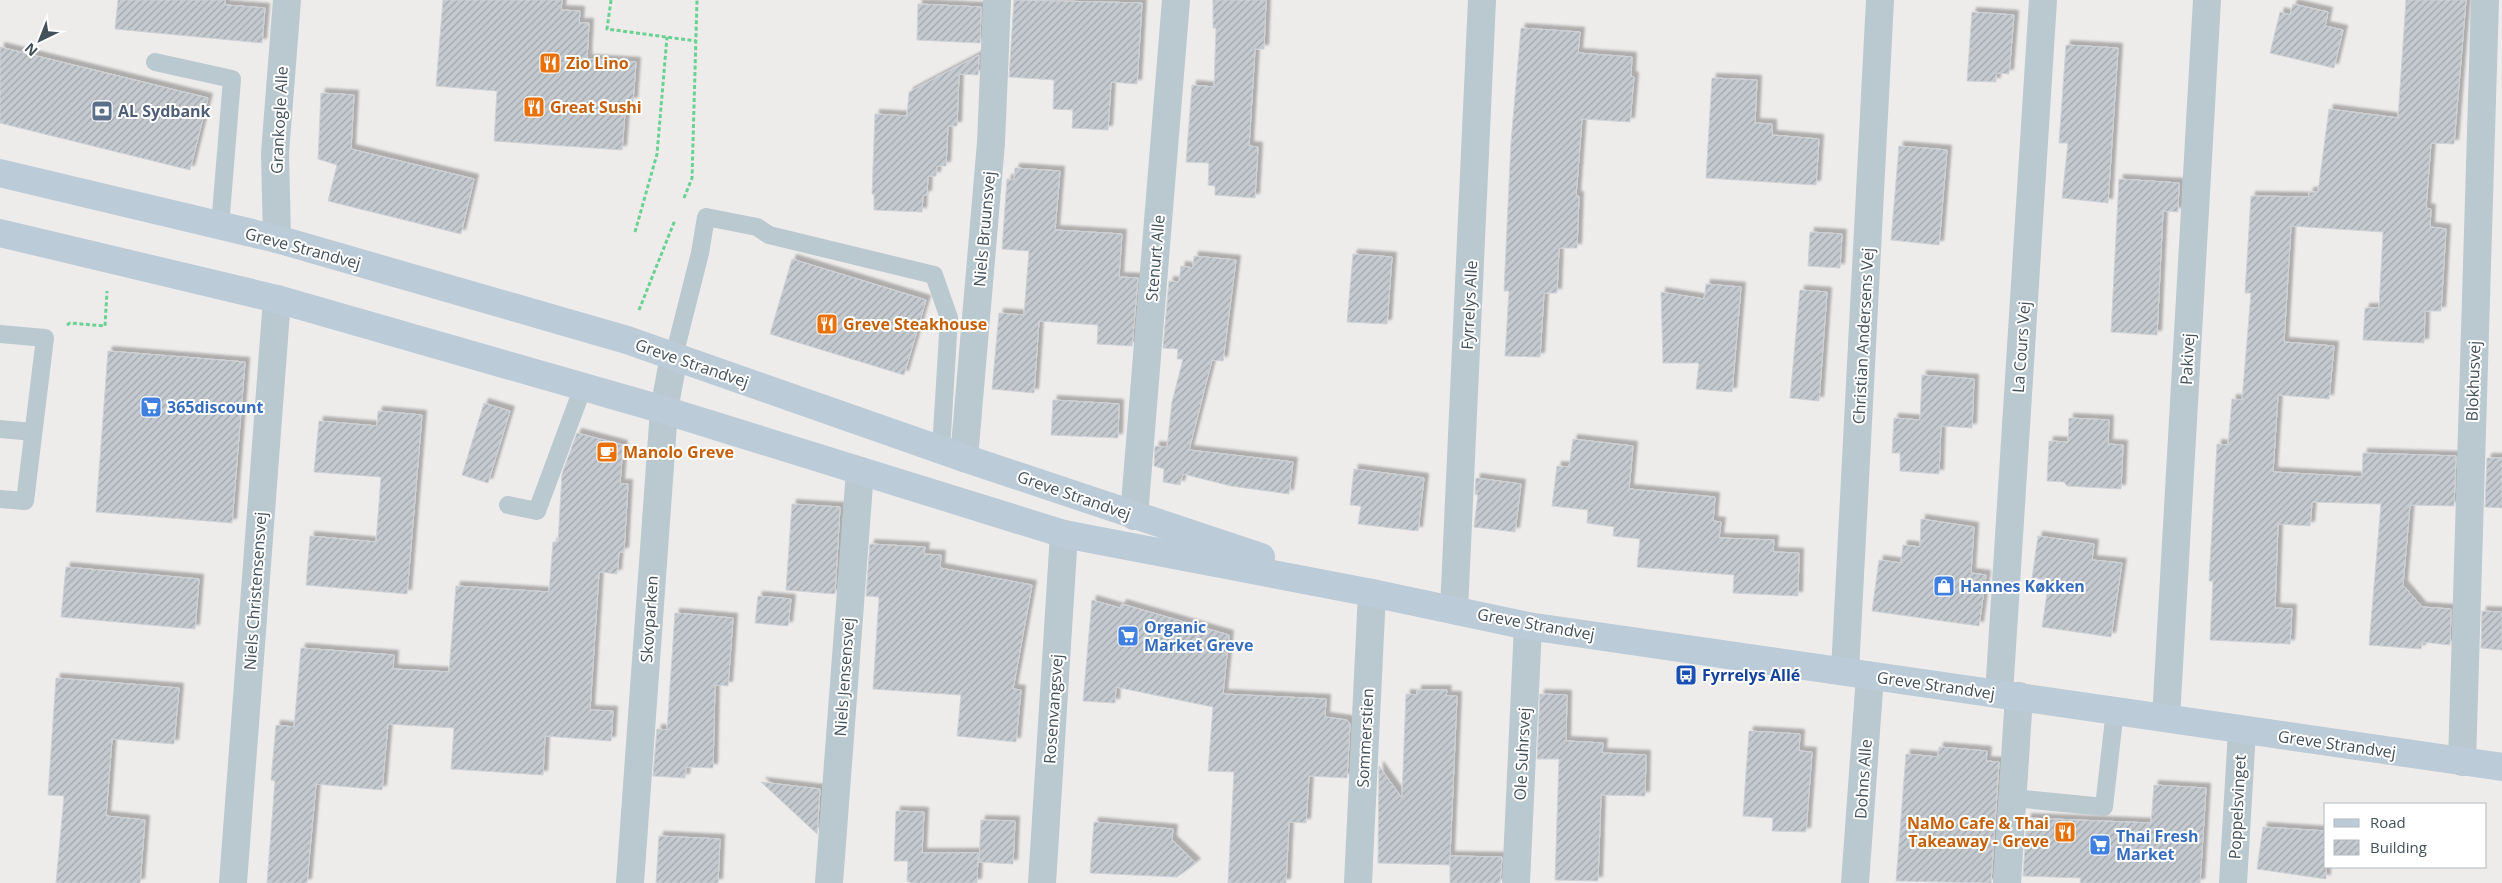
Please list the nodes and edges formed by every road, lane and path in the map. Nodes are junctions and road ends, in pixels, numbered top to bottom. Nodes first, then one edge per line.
1 (287, 0) edge
2 (611, 0) edge
3 (698, 0) edge
4 (997, 0) edge
5 (1176, 0) edge
6 (1482, 0) edge
7 (1880, 0) edge
8 (2043, 0) edge
9 (2207, 0) edge
10 (2485, 0) edge
11 (667, 37) junction
12 (696, 41) junction
13 (155, 62) dead end
14 (0, 173) edge
15 (681, 205) dead end
16 (677, 215) dead end
17 (220, 226) junction
18 (635, 232) dead end
19 (0, 233) edge
20 (276, 239) junction
21 (109, 258) junction
22 (277, 299) junction
23 (0, 334) edge
24 (45, 338) junction
25 (627, 340) junction
26 (674, 356) junction
27 (583, 387) junction
28 (664, 410) junction
29 (0, 429) edge
30 (33, 432) junction
31 (952, 454) junction
32 (860, 471) junction
33 (0, 499) edge
34 (508, 505) dead end
35 (1134, 516) junction
36 (1064, 534) junction
37 (1372, 593) junction
38 (1454, 610) junction
39 (1528, 626) junction
40 (1857, 674) junction
41 (2009, 695) junction
42 (2115, 710) junction
43 (2166, 718) junction
44 (2242, 731) junction
45 (2462, 762) junction
46 (2502, 767) edge
47 (2012, 798) junction
48 (233, 883) edge
49 (630, 883) edge
50 (829, 883) edge
51 (1042, 883) edge
52 (1358, 883) edge
53 (1516, 883) edge
54 (1856, 883) edge
55 (2007, 883) edge
56 (2233, 883) edge

1 - 20 street, Grankogle Alle
2 - 11 path
3 - 12 path
4 - 31 street, Niels Bruunsvej
5 - 35 street, Stenurt Alle
6 - 38 street, Fyrrelys Alle
7 - 40 street, Christian Andersens Vej
8 - 41 street, La Cours Vej
9 - 43 street, Pakivej
10 - 45 street, Blokhusvej
11 - 12 path
11 - 18 path
12 - 15 path
13 - 17 lane
14 - 17 main road, Greve Strandvej
16 - 25 path
17 - 20 main road, Greve Strandvej
19 - 21 main road, Greve Strandvej
20 - 25 main road, Greve Strandvej
21 - 22 main road, Greve Strandvej
21 - 24 path
22 - 27 main road, Greve Strandvej
22 - 48 street, Niels Christensensvej
23 - 24 lane
24 - 30 lane
25 - 26 main road, Greve Strandvej
26 - 28 street, Skovparken
26 - 31 main road, Greve Strandvej
26 - 31 lane
27 - 28 main road, Greve Strandvej
27 - 34 lane
28 - 32 main road, Greve Strandvej
28 - 49 street, Skovparken
29 - 30 lane
30 - 33 lane
31 - 35 main road, Greve Strandvej
32 - 36 main road, Greve Strandvej
32 - 50 street, Niels Jensensvej
35 - 37 main road, Greve Strandvej
36 - 37 main road, Greve Strandvej
36 - 51 street, Rosenvangsvej
37 - 38 main road, Greve Strandvej
37 - 52 street, Sommerstien
38 - 39 main road, Greve Strandvej
39 - 40 main road, Greve Strandvej
39 - 53 street, Ole Suhrsvej
40 - 41 main road, Greve Strandvej
40 - 54 street, Dohns Alle
41 - 42 main road, Greve Strandvej
41 - 47 street, La Cours Vej
42 - 43 main road, Greve Strandvej
42 - 47 lane
43 - 44 main road, Greve Strandvej
44 - 45 main road, Greve Strandvej
44 - 56 street, Poppelsvinget
45 - 46 main road, Greve Strandvej
47 - 55 street, La Cours Vej

